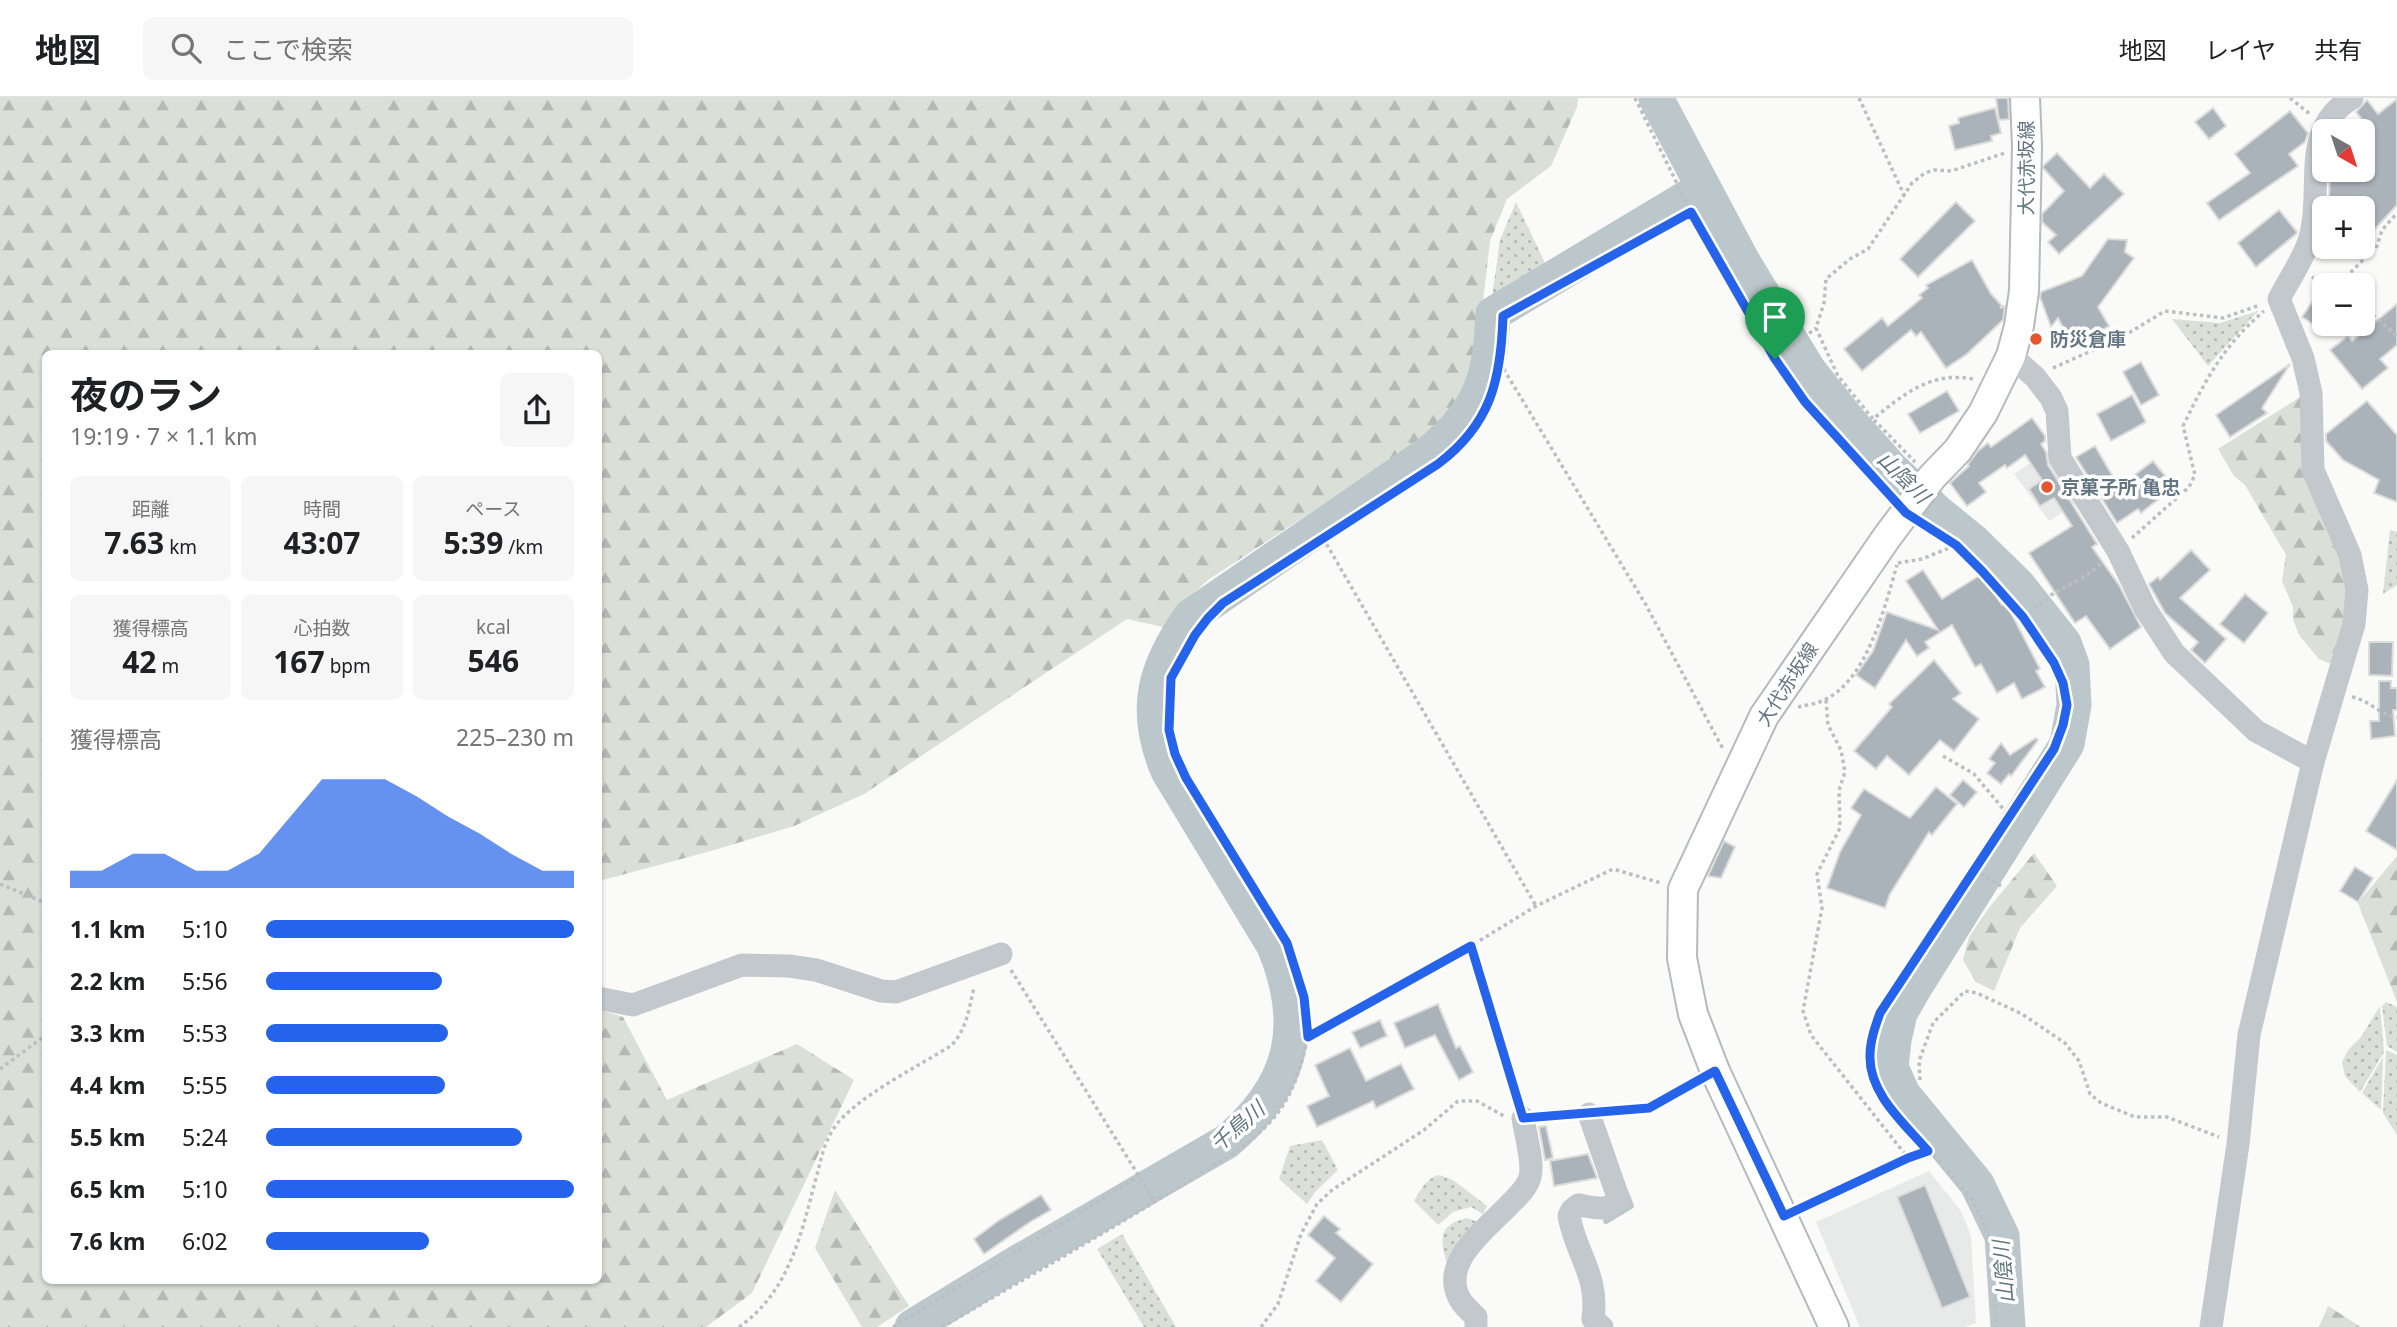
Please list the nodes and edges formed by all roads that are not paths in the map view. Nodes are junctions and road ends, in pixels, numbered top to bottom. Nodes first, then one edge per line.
1 (2025, 98) edge
2 (2352, 98) edge
3 (2011, 356) junction
4 (2313, 762) junction
5 (1001, 954) road end
6 (602, 999) edge
7 (1589, 1114) road end
8 (1523, 1118) road end
9 (1476, 1327) edge
10 (1602, 1327) edge
11 (1834, 1327) edge
12 (2211, 1327) edge

1 - 3 main road, 大代赤坂線
2 - 4 street
3 - 4 street
3 - 11 main road, 大代赤坂線
4 - 12 street
5 - 6 street
7 - 10 street
8 - 9 street

